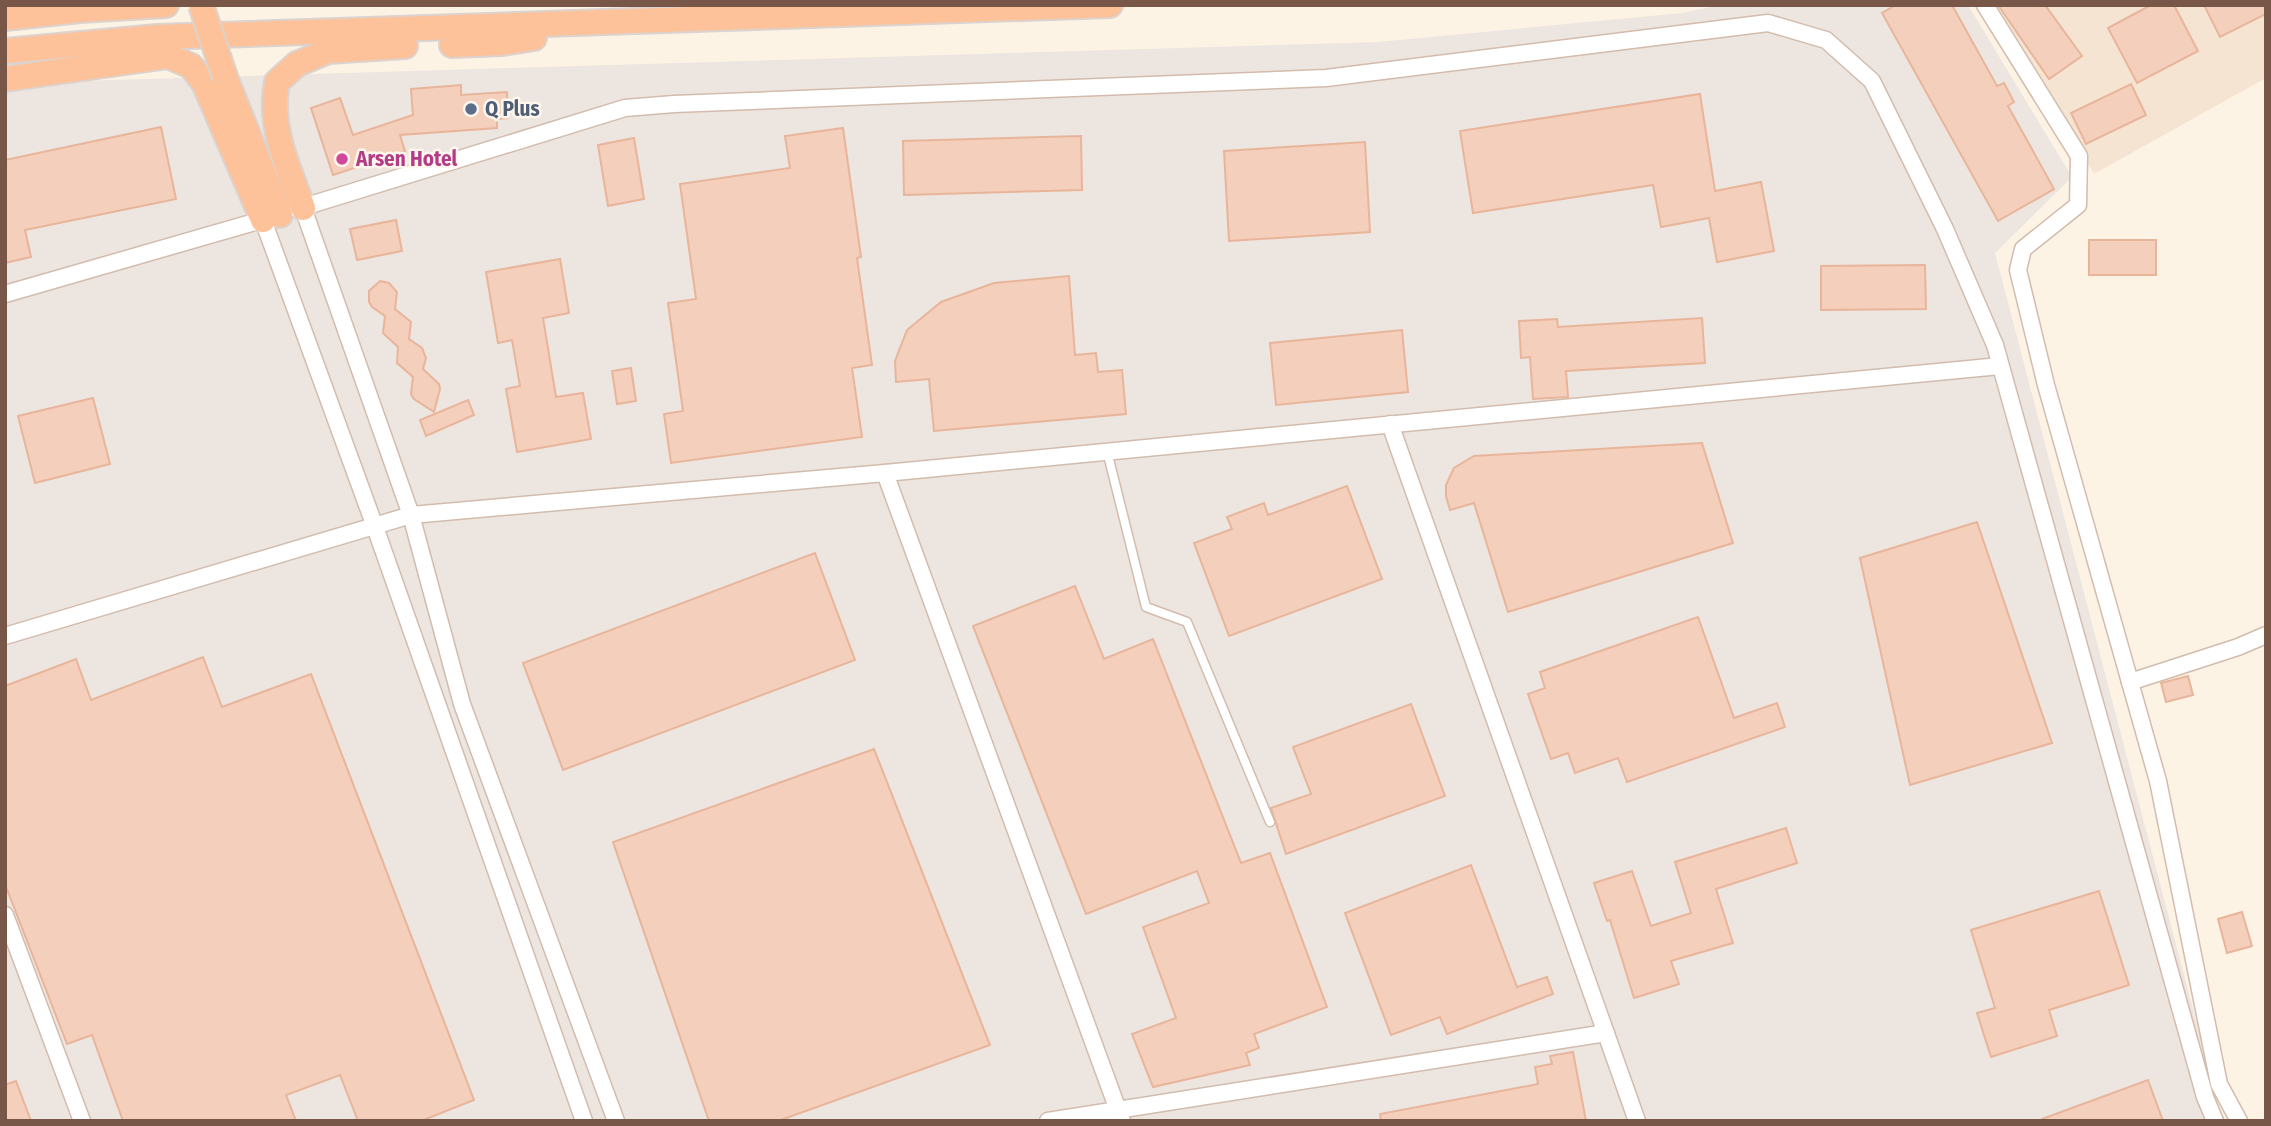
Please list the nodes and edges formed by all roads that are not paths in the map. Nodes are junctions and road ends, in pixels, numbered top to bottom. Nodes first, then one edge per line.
1 (166, 5) edge
2 (201, 5) edge
3 (213, 5) edge
4 (1110, 5) edge
5 (1984, 5) edge
6 (5, 7) edge
7 (80, 10) junction
8 (5, 18) edge
9 (633, 22) junction
10 (5, 51) edge
11 (231, 76) junction
12 (5, 79) edge
13 (284, 213) junction
14 (5, 294) edge
15 (2000, 366) junction
16 (1390, 424) junction
17 (1107, 451) junction
18 (886, 473) junction
19 (411, 515) junction
20 (374, 524) junction
21 (2266, 635) edge
22 (5, 636) edge
23 (2130, 682) junction
24 (1270, 822) dead end
25 (5, 915) edge
26 (1606, 1032) junction
27 (1120, 1116) edge
28 (82, 1121) edge
29 (584, 1121) edge
30 (616, 1121) edge
31 (1048, 1121) edge
32 (1637, 1121) edge
33 (2215, 1121) edge
34 (2239, 1121) edge

1 - 7 highway
2 - 11 highway, bridge
3 - 11 highway
4 - 9 highway
5 - 23 street
6 - 7 highway
7 - 8 highway
9 - 10 highway
9 - 13 highway
11 - 13 highway
12 - 13 highway
13 - 14 street
13 - 15 street
13 - 19 street
13 - 20 street
15 - 16 street
15 - 33 street
16 - 17 street
16 - 26 street
17 - 18 street
17 - 24 lane
18 - 19 street
18 - 27 street
19 - 20 street
19 - 30 street
20 - 22 street
20 - 29 street
21 - 23 street
23 - 34 street
25 - 28 street
26 - 27 street
26 - 32 street
27 - 31 street

